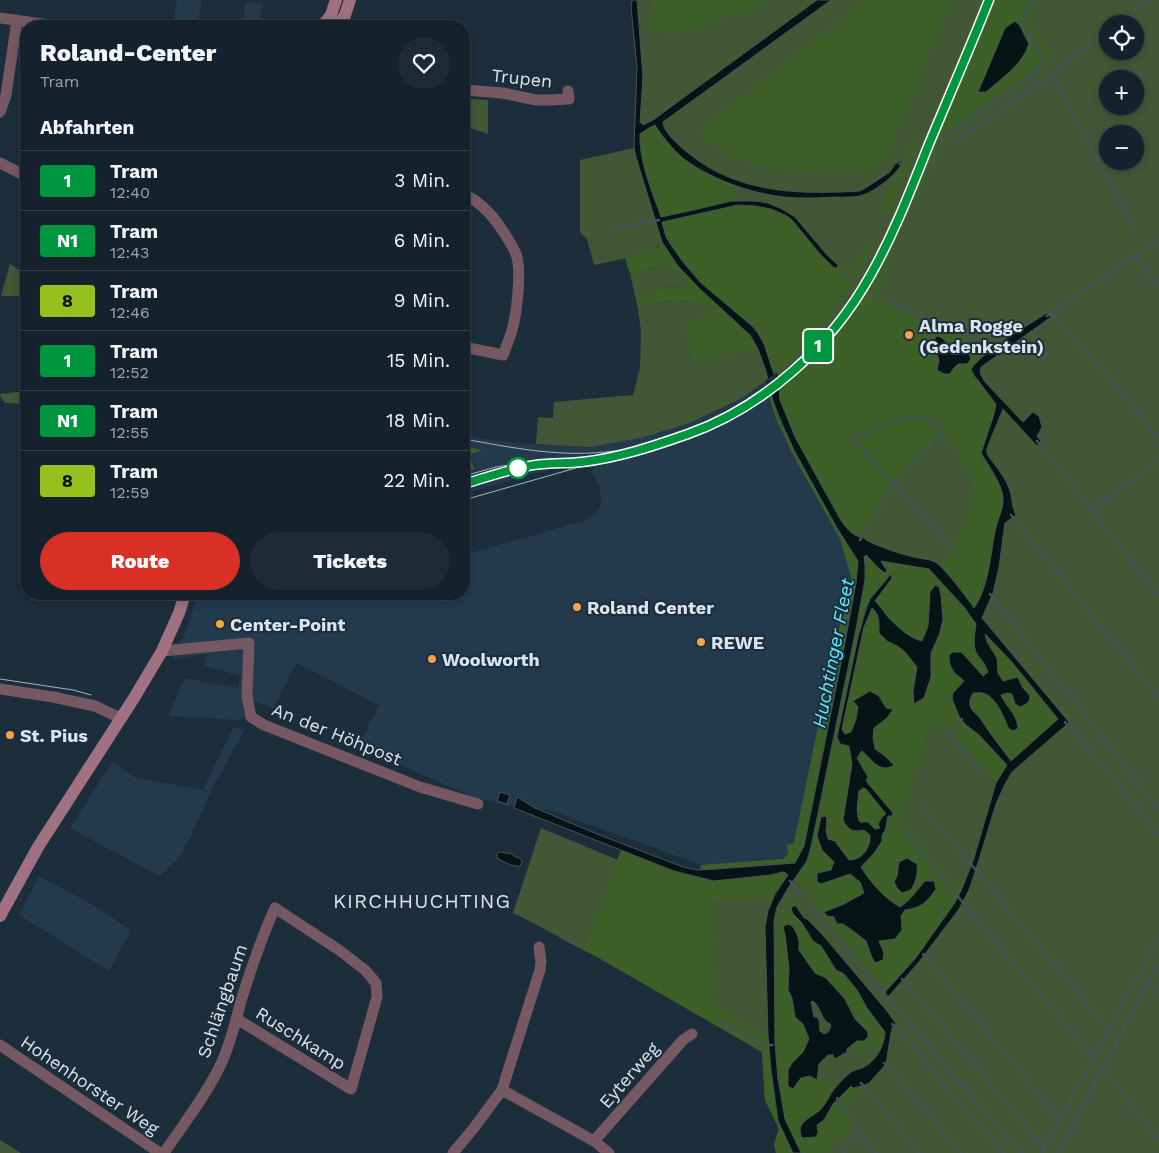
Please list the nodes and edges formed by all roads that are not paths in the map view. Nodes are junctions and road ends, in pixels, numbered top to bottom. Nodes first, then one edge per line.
1 (336, 0) edge
2 (350, 0) edge
3 (0, 18) edge
4 (17, 20) junction
5 (20, 20) edge
6 (326, 20) edge
7 (342, 20) edge
8 (470, 90) edge
9 (568, 91) dead end
10 (0, 112) edge
11 (0, 164) edge
12 (20, 173) edge
13 (470, 197) edge
14 (470, 348) edge
15 (182, 600) edge
16 (162, 652) junction
17 (0, 690) edge
18 (120, 718) junction
19 (478, 804) dead end
20 (275, 908) joint
21 (0, 916) edge
22 (539, 947) dead end
23 (237, 1019) junction
24 (692, 1034) dead end
25 (0, 1045) edge
26 (502, 1090) junction
27 (594, 1141) junction
28 (160, 1153) edge
29 (164, 1153) edge
30 (453, 1153) edge
31 (609, 1153) edge

1 - 6 main road
2 - 7 main road
3 - 4 street
4 - 5 street
4 - 10 street
8 - 9 street, Trupen
11 - 12 street
13 - 14 street
15 - 16 main road
16 - 18 main road
16 - 19 street, An der Höhpost
17 - 18 street
18 - 21 main road
20 - 23 street, Schlängbaum
20 - 23 street, Ruschkamp
22 - 26 street
23 - 29 street, Schlängbaum
24 - 27 street, Eyterweg
25 - 28 street, Hohenhorster Weg
26 - 27 street
26 - 30 street
27 - 31 street

